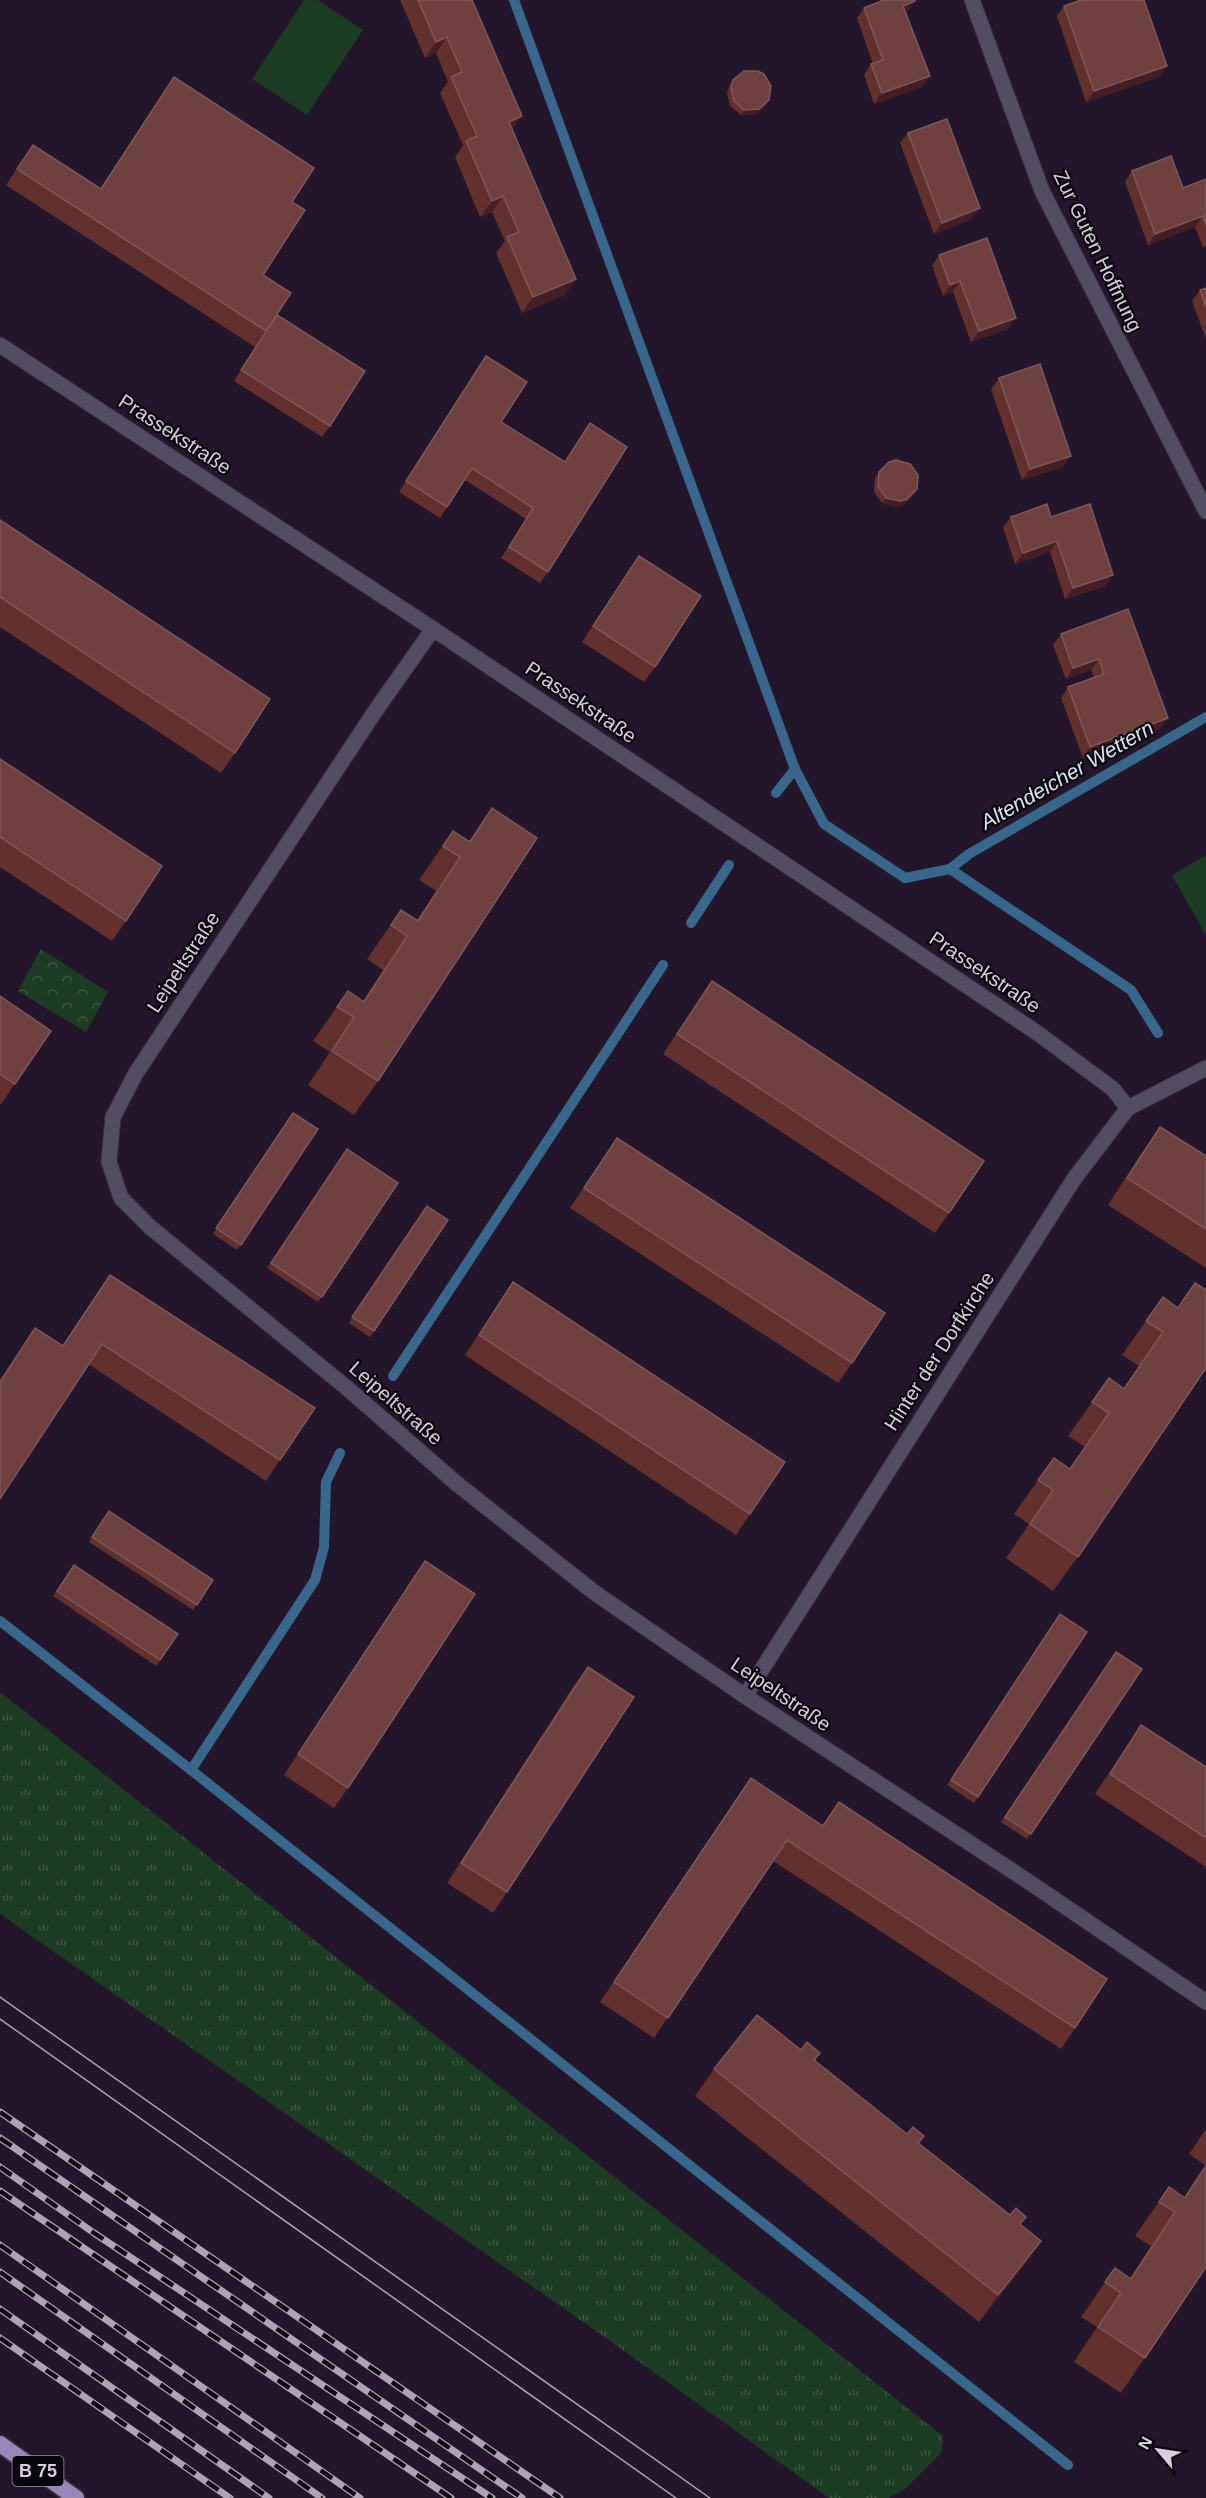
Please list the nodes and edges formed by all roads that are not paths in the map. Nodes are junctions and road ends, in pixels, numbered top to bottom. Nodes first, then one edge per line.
1 (972, 0) edge
2 (0, 345) edge
3 (1206, 512) edge
4 (433, 629) junction
5 (1206, 1068) edge
6 (1128, 1108) junction
7 (745, 1696) junction
8 (1206, 2002) edge
9 (0, 2444) edge
10 (76, 2498) edge

1 - 3 street, Zur Guten Hoffnung
2 - 4 street, Prassekstraße
4 - 6 street, Prassekstraße
4 - 7 street, Leipeltstraße
5 - 6 street, Hinter der Dorfkirche
6 - 7 street, Hinter der Dorfkirche
7 - 8 street, Leipeltstraße
9 - 10 highway, B 75

